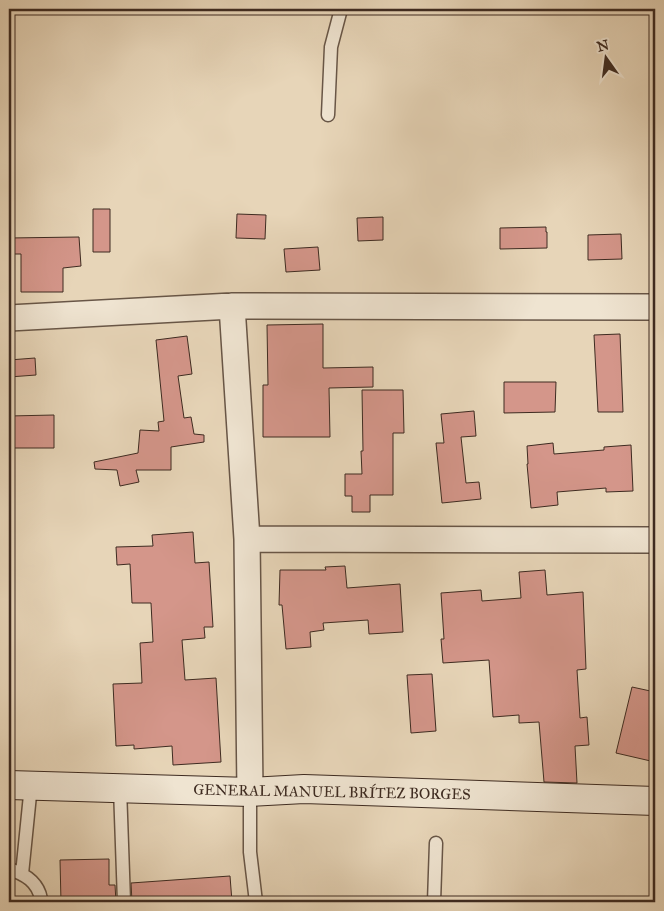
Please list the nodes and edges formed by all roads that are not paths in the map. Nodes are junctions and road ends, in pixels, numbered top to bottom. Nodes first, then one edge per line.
1 (340, 9) edge
2 (328, 116) dead end
3 (232, 306) junction
4 (655, 307) edge
5 (9, 318) edge
6 (247, 539) junction
7 (655, 540) edge
8 (20, 785) edge
9 (120, 788) junction
10 (250, 792) junction
11 (655, 801) edge
12 (436, 843) dead end
13 (9, 869) edge
14 (22, 874) junction
15 (42, 899) dead end
16 (124, 902) edge
17 (256, 902) edge
18 (434, 902) edge

1 - 2 lane
3 - 4 street
3 - 5 street
3 - 6 street
6 - 7 street
6 - 10 street
8 - 9 street, GENERAL MANUEL BRÍTEZ BORGES
8 - 14 lane
9 - 10 street, GENERAL MANUEL BRÍTEZ BORGES
9 - 16 lane
10 - 11 street, GENERAL MANUEL BRÍTEZ BORGES
10 - 17 lane
12 - 18 lane
13 - 14 lane
14 - 15 lane

